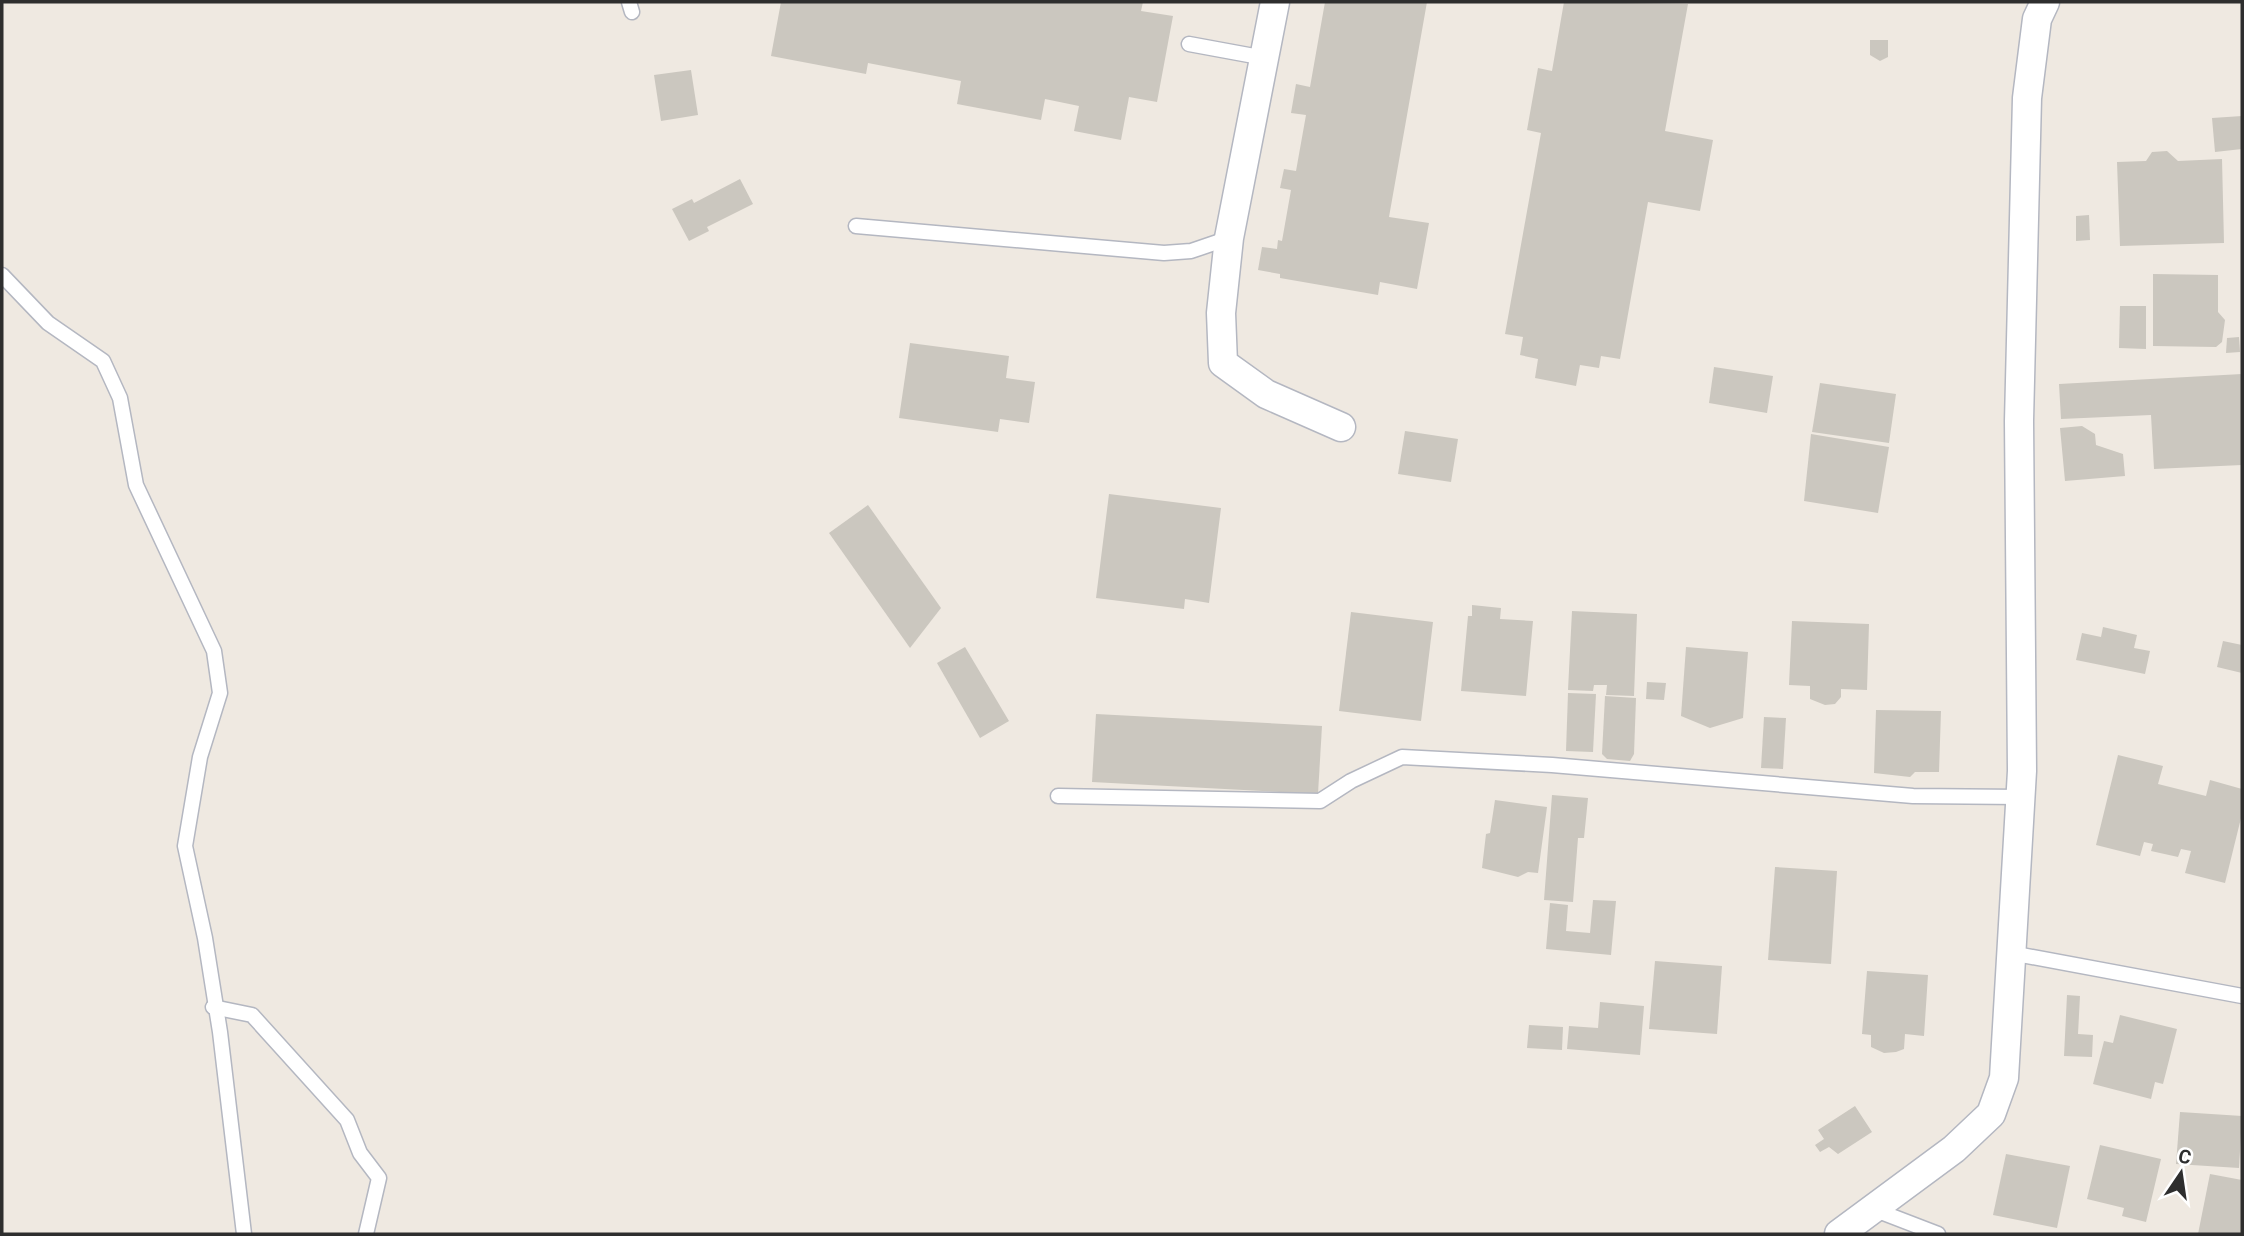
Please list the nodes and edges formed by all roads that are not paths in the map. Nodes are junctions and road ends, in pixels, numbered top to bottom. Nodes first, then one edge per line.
1 (1276, 2) edge
2 (2045, 2) edge
3 (1189, 44) dead end
4 (1265, 58) junction
5 (856, 226) dead end
6 (1229, 238) junction
7 (2, 275) edge
8 (1340, 428) dead end
9 (1058, 796) dead end
10 (2021, 797) junction
11 (2011, 953) junction
12 (2242, 996) edge
13 (214, 1007) junction
14 (1873, 1209) junction
15 (244, 1234) edge
16 (366, 1234) edge
17 (1839, 1234) edge
18 (1938, 1234) edge

1 - 4 street
2 - 10 street
3 - 4 lane
4 - 6 street
5 - 6 lane
6 - 8 street
7 - 13 lane
9 - 10 lane
10 - 11 street
11 - 12 lane
11 - 14 street
13 - 15 lane
13 - 16 lane
14 - 17 street
14 - 18 lane

